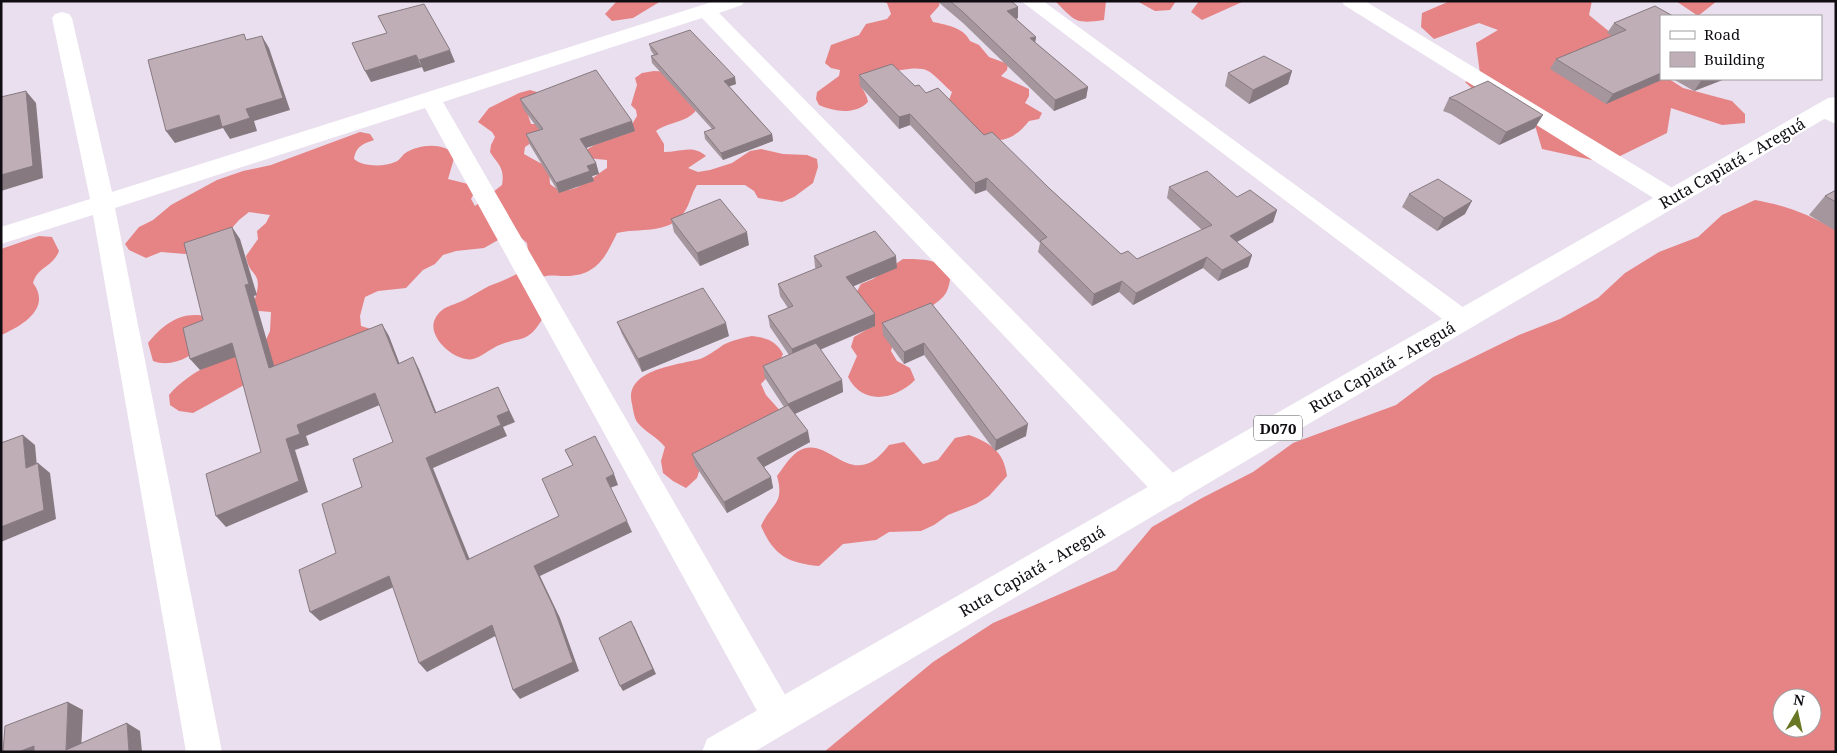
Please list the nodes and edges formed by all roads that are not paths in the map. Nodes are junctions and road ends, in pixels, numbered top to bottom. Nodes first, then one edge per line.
1 (735, 1) edge
2 (1030, 1) edge
3 (1351, 1) edge
4 (706, 11) junction
5 (62, 18) dead end
6 (431, 99) junction
7 (1832, 110) edge
8 (1671, 198) junction
9 (104, 204) junction
10 (1, 236) edge
11 (1462, 320) junction
12 (1170, 491) junction
13 (779, 717) junction
14 (204, 752) edge
15 (720, 752) edge

1 - 4 street
2 - 11 street
3 - 8 street
4 - 6 street
4 - 12 street
5 - 9 street
6 - 9 street
6 - 13 street
7 - 8 street, Ruta Capiatá - Areguá / D070
8 - 11 street, Ruta Capiatá - Areguá / D070
9 - 10 street
9 - 14 street
11 - 12 street, Ruta Capiatá - Areguá / D070
12 - 13 street, Ruta Capiatá - Areguá / D070
13 - 15 street, Ruta Capiatá - Areguá / D070

